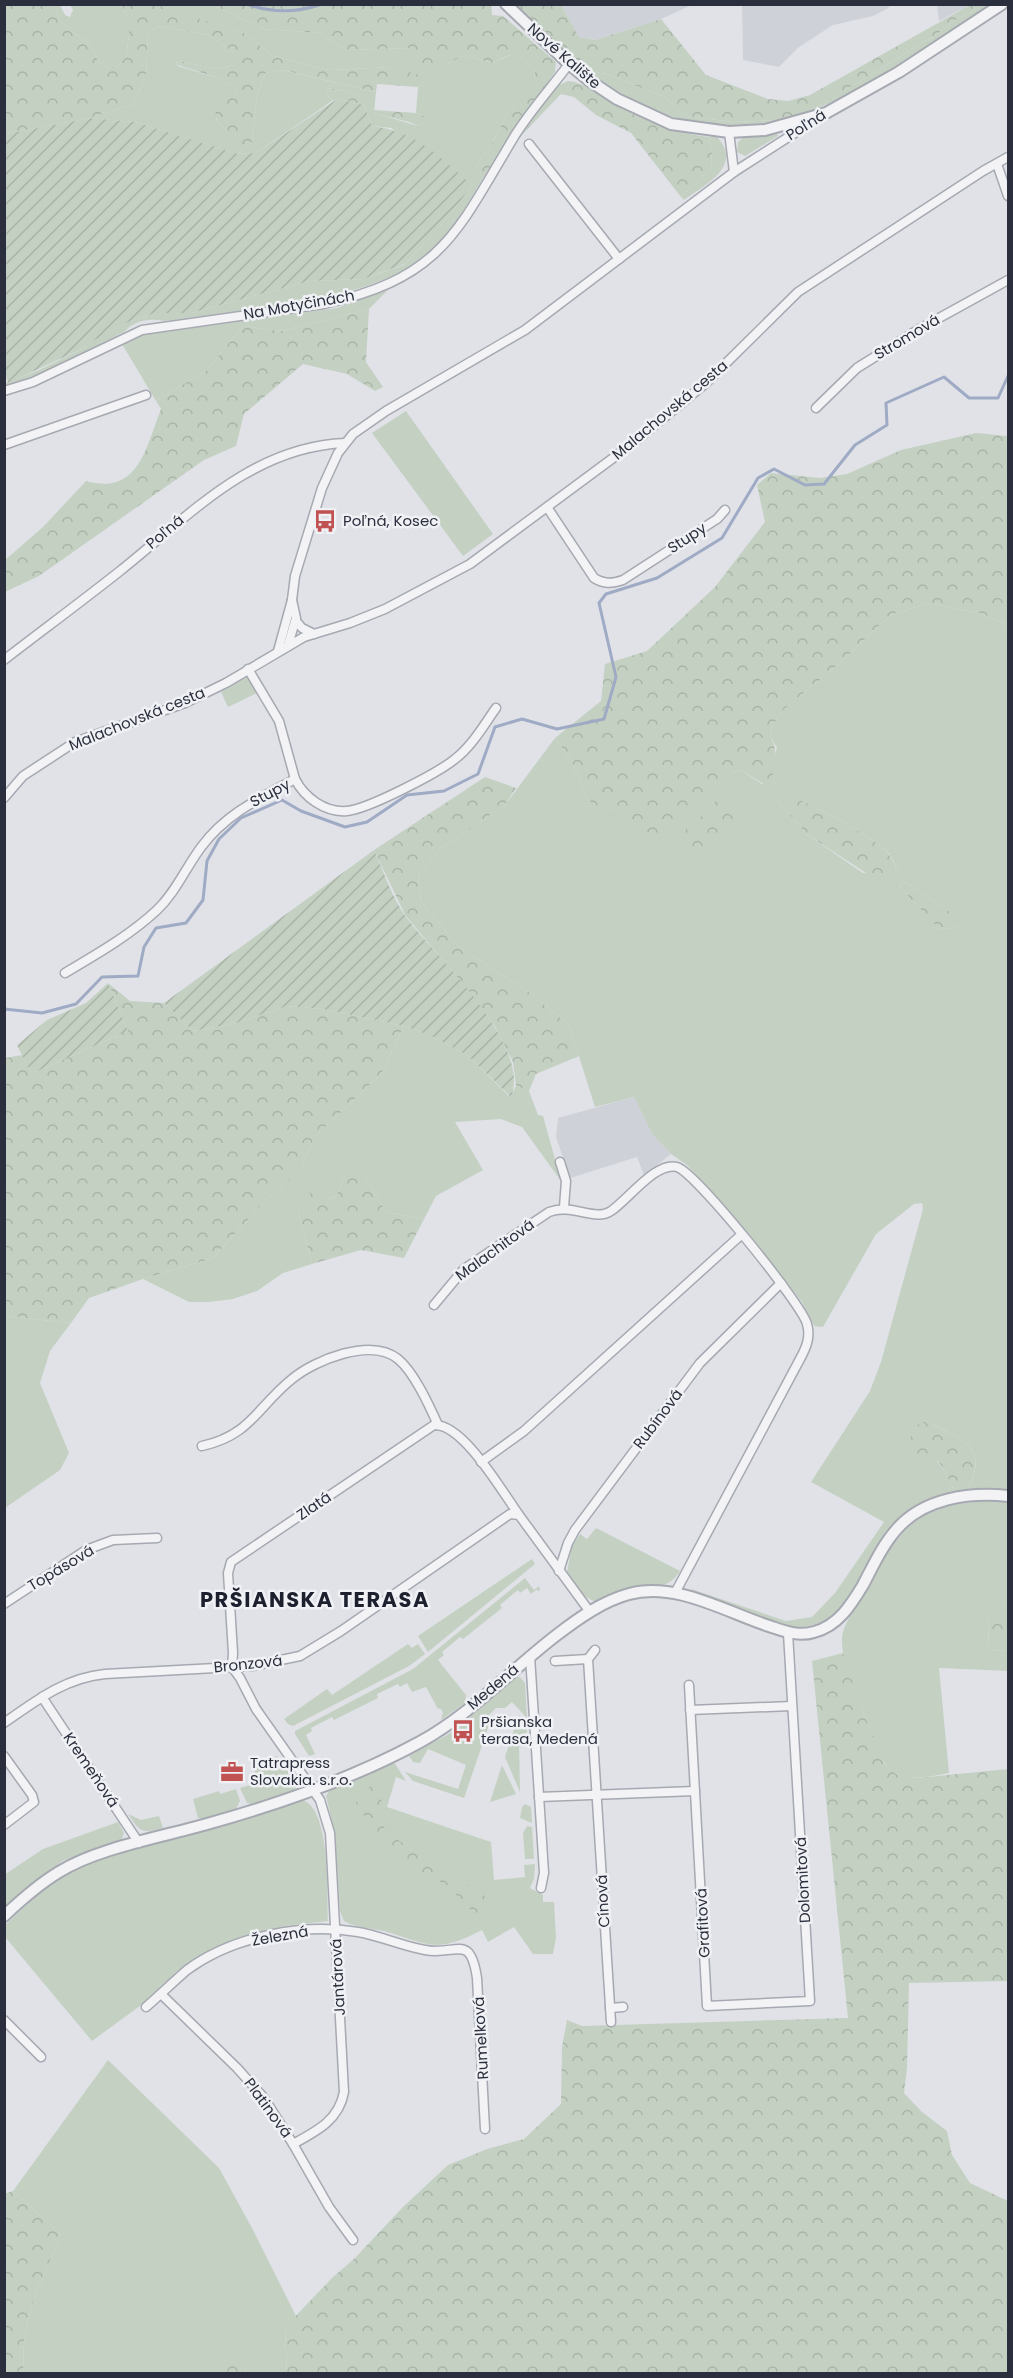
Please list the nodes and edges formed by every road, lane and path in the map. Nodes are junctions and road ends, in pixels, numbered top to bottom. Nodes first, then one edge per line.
1 (506, 4) edge
2 (1002, 4) edge
3 (569, 64) junction
4 (826, 112) junction
5 (729, 132) junction
6 (529, 144) dead end
7 (1008, 157) edge
8 (997, 164) junction
9 (734, 172) junction
10 (1008, 196) edge
11 (619, 259) junction
12 (1008, 280) edge
13 (4, 392) edge
14 (146, 395) dead end
15 (816, 408) dead end
16 (345, 443) junction
17 (4, 445) edge
18 (547, 507) junction
19 (725, 510) dead end
20 (292, 600) junction
21 (296, 621) junction
22 (285, 626) junction
23 (293, 633) junction
24 (314, 634) junction
25 (304, 637) junction
26 (288, 645) junction
27 (278, 651) junction
28 (4, 660) edge
29 (248, 669) junction
30 (496, 708) dead end
31 (295, 779) junction
32 (4, 798) edge
33 (65, 973) dead end
34 (560, 1162) dead end
35 (564, 1208) junction
36 (741, 1234) junction
37 (781, 1283) junction
38 (434, 1305) dead end
39 (438, 1425) junction
40 (202, 1446) dead end
41 (481, 1462) junction
42 (1008, 1496) edge
43 (519, 1515) junction
44 (157, 1538) dead end
45 (559, 1571) junction
46 (675, 1593) junction
47 (4, 1604) edge
48 (590, 1612) junction
49 (788, 1632) junction
50 (595, 1650) dead end
51 (530, 1656) junction
52 (588, 1659) junction
53 (555, 1661) dead end
54 (232, 1667) junction
55 (689, 1685) dead end
56 (42, 1697) junction
57 (792, 1706) junction
58 (690, 1710) junction
59 (6, 1718) edge
60 (4, 1756) edge
61 (313, 1790) junction
62 (695, 1791) junction
63 (597, 1795) junction
64 (539, 1797) junction
65 (4, 1825) edge
66 (139, 1843) junction
67 (541, 1888) dead end
68 (4, 1916) edge
69 (335, 1929) junction
70 (466, 1950) joint
71 (161, 1994) junction
72 (757, 2003) joint
73 (146, 2007) dead end
74 (623, 2007) dead end
75 (610, 2008) junction
76 (611, 2022) dead end
77 (6, 2024) edge
78 (41, 2057) dead end
79 (485, 2129) dead end
80 (293, 2144) junction
81 (354, 2240) dead end

1 - 3 street, Nové Kalište
2 - 4 street, Poľná
3 - 5 street, Nové Kalište
3 - 13 street, Na Motyčinách
4 - 5 street, Nové Kalište
4 - 9 street, Poľná
5 - 9 street
6 - 11 street
7 - 8 street, Malachovská cesta
8 - 10 street
8 - 18 street, Malachovská cesta
9 - 11 street, Poľná
11 - 16 street, Poľná
12 - 15 street, Stromová
14 - 17 street
16 - 20 street, Poľná
16 - 28 street, Poľná
18 - 19 street, Stupy
18 - 24 street, Malachovská cesta
20 - 21 street
20 - 22 street
21 - 23 street
21 - 24 street
22 - 23 street
22 - 27 street
23 - 25 street
23 - 26 street
24 - 25 street, Malachovská cesta
25 - 26 street, Malachovská cesta
26 - 27 street, Malachovská cesta
27 - 29 street, Malachovská cesta
29 - 31 street
29 - 32 street, Malachovská cesta
30 - 31 street, Stupy
31 - 33 street, Stupy
34 - 35 street
35 - 36 street
35 - 38 street, Malachitová
36 - 37 street
36 - 41 street
37 - 45 street, Rubínová
37 - 46 street
39 - 40 street
39 - 41 street
39 - 54 street, Zlatá
41 - 43 street
42 - 49 street
43 - 45 street
43 - 54 street, Bronzová
44 - 47 street, Topásová
45 - 48 street
46 - 48 street
46 - 49 street
48 - 51 street
49 - 57 street, Dolomitová
50 - 52 street
51 - 61 street, Medená
51 - 64 street, Medená
52 - 53 street
52 - 63 street, Cínová
54 - 56 street, Bronzová
54 - 61 street
55 - 58 street, Grafitová
56 - 59 street, Bronzová
56 - 66 street, Kremeňová
57 - 58 street
57 - 72 street, Dolomitová
58 - 62 street, Grafitová
60 - 65 street
61 - 66 street, Medená
61 - 69 street, Jantárová
62 - 63 street
62 - 72 street, Grafitová
63 - 64 street
63 - 75 street, Cínová
64 - 67 street, Medená
66 - 68 street, Medená
69 - 70 street, Železná
69 - 71 street, Železná
69 - 80 street, Jantárová
70 - 79 street, Rumelková
71 - 73 street, Železná
71 - 80 street, Platinová
74 - 75 street
75 - 76 street, Cínová
77 - 78 street
80 - 81 street, Platinová

